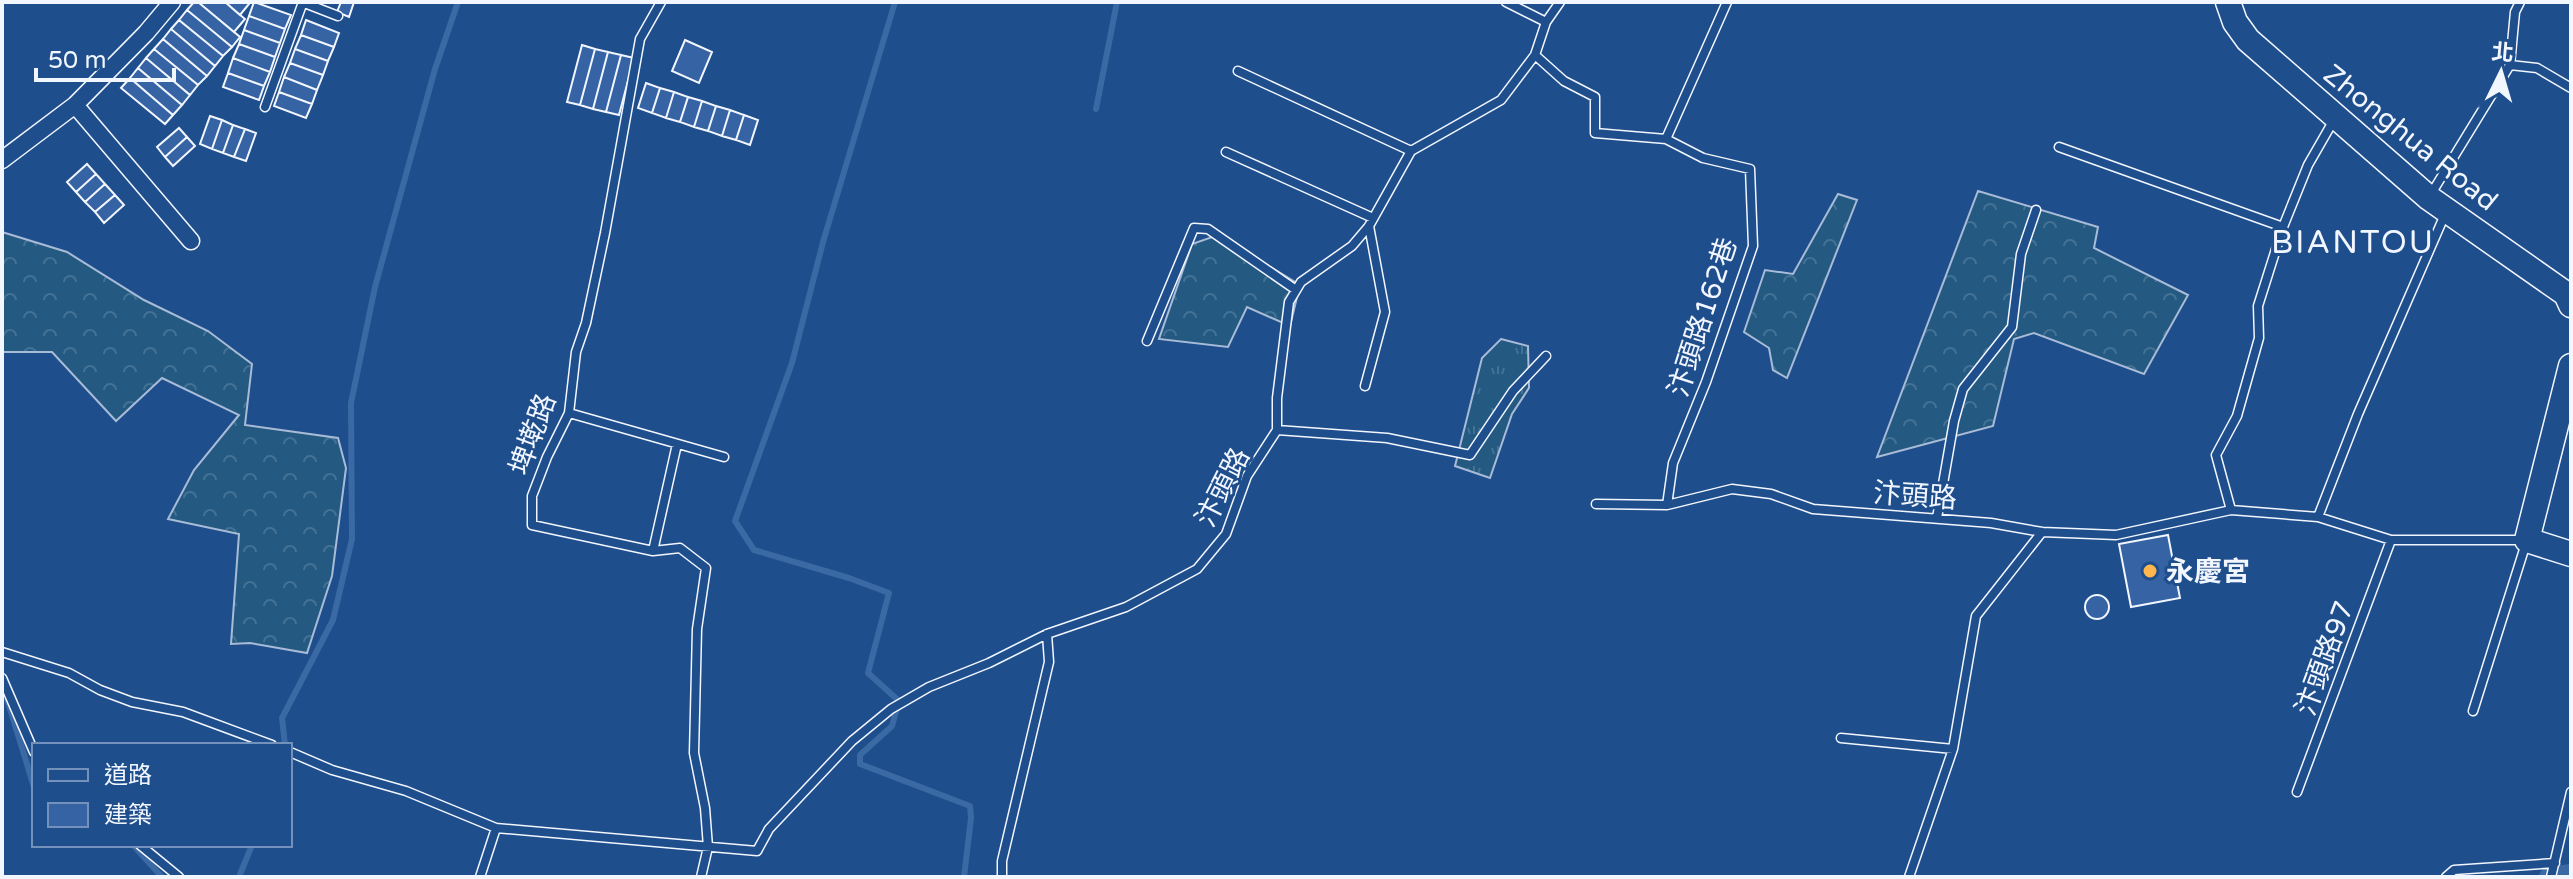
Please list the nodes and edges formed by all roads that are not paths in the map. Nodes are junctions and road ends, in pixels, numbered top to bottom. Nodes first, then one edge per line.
1 (172, 2) edge
2 (302, 2) edge
3 (661, 2) edge
4 (1506, 2) edge
5 (1560, 2) edge
6 (1727, 2) edge
7 (2228, 2) edge
8 (2520, 2) edge
9 (338, 16) dead end
10 (1546, 22) junction
11 (1535, 55) junction
12 (2510, 65) junction
13 (1238, 71) dead end
14 (2571, 88) edge
15 (75, 105) junction
16 (265, 107) dead end
17 (2336, 116) junction
18 (1666, 139) junction
19 (2059, 147) dead end
20 (1411, 151) junction
21 (1226, 152) dead end
22 (2, 160) edge
23 (2438, 204) junction
24 (2036, 210) dead end
25 (1371, 222) junction
26 (2283, 227) junction
27 (191, 241) dead end
28 (1296, 290) junction
29 (2571, 305) edge
30 (1147, 341) dead end
31 (1546, 356) dead end
32 (2571, 366) edge
33 (1365, 386) dead end
34 (569, 413) junction
35 (1277, 430) junction
36 (677, 444) junction
37 (724, 457) dead end
38 (1596, 504) dead end
39 (1667, 505) junction
40 (2231, 510) junction
41 (2318, 517) junction
42 (1937, 518) junction
43 (2042, 532) junction
44 (2391, 540) junction
45 (2527, 540) junction
46 (653, 551) junction
47 (2571, 554) edge
48 (1047, 634) junction
49 (2, 652) edge
50 (2, 678) edge
51 (2473, 711) dead end
52 (1841, 738) dead end
53 (267, 743) edge
54 (32, 747) edge
55 (1953, 749) junction
56 (292, 753) edge
57 (2297, 792) dead end
58 (2571, 792) edge
59 (496, 828) junction
60 (142, 847) edge
61 (708, 847) junction
62 (2555, 863) junction
63 (179, 877) edge
64 (480, 877) edge
65 (701, 877) edge
66 (1002, 877) edge
67 (1909, 877) edge
68 (2446, 877) edge
69 (2551, 877) edge

1 - 15 street
2 - 9 lane
2 - 16 lane
3 - 34 lane, 埤墘路
4 - 10 lane
5 - 10 lane
6 - 18 lane
7 - 17 street, Zhonghua Road
8 - 12 lane
10 - 11 lane
11 - 18 lane, 汴頭路162巷
11 - 20 lane
12 - 14 lane
12 - 23 lane
13 - 20 lane
15 - 22 street
15 - 27 street
17 - 23 street, Zhonghua Road
17 - 26 lane
18 - 39 lane, 汴頭路162巷
19 - 26 lane
20 - 25 lane
21 - 25 lane
23 - 29 street, Zhonghua Road
23 - 41 lane
24 - 42 lane
25 - 28 lane
25 - 33 lane
26 - 40 lane
28 - 30 lane
28 - 35 lane, 汴頭路
31 - 35 lane
32 - 45 street
34 - 36 lane
34 - 46 lane, 埤墘路
35 - 48 lane, 汴頭路
36 - 37 lane
36 - 46 lane
38 - 39 lane, 汴頭路
39 - 42 lane, 汴頭路
40 - 41 lane, 汴頭路
40 - 43 lane, 汴頭路
41 - 44 lane, 汴頭路
42 - 43 lane, 汴頭路
43 - 55 lane
44 - 45 lane, 汴頭路
44 - 57 lane, 汴頭路97
45 - 47 street
45 - 51 lane
46 - 61 lane, 埤墘路
48 - 61 lane, 汴頭路
48 - 66 lane
49 - 53 lane
50 - 54 lane
52 - 55 lane
55 - 67 lane
56 - 59 lane
58 - 62 lane
59 - 61 lane
59 - 64 lane
60 - 63 lane
61 - 65 lane, 埤墘路
62 - 68 lane
62 - 69 lane

